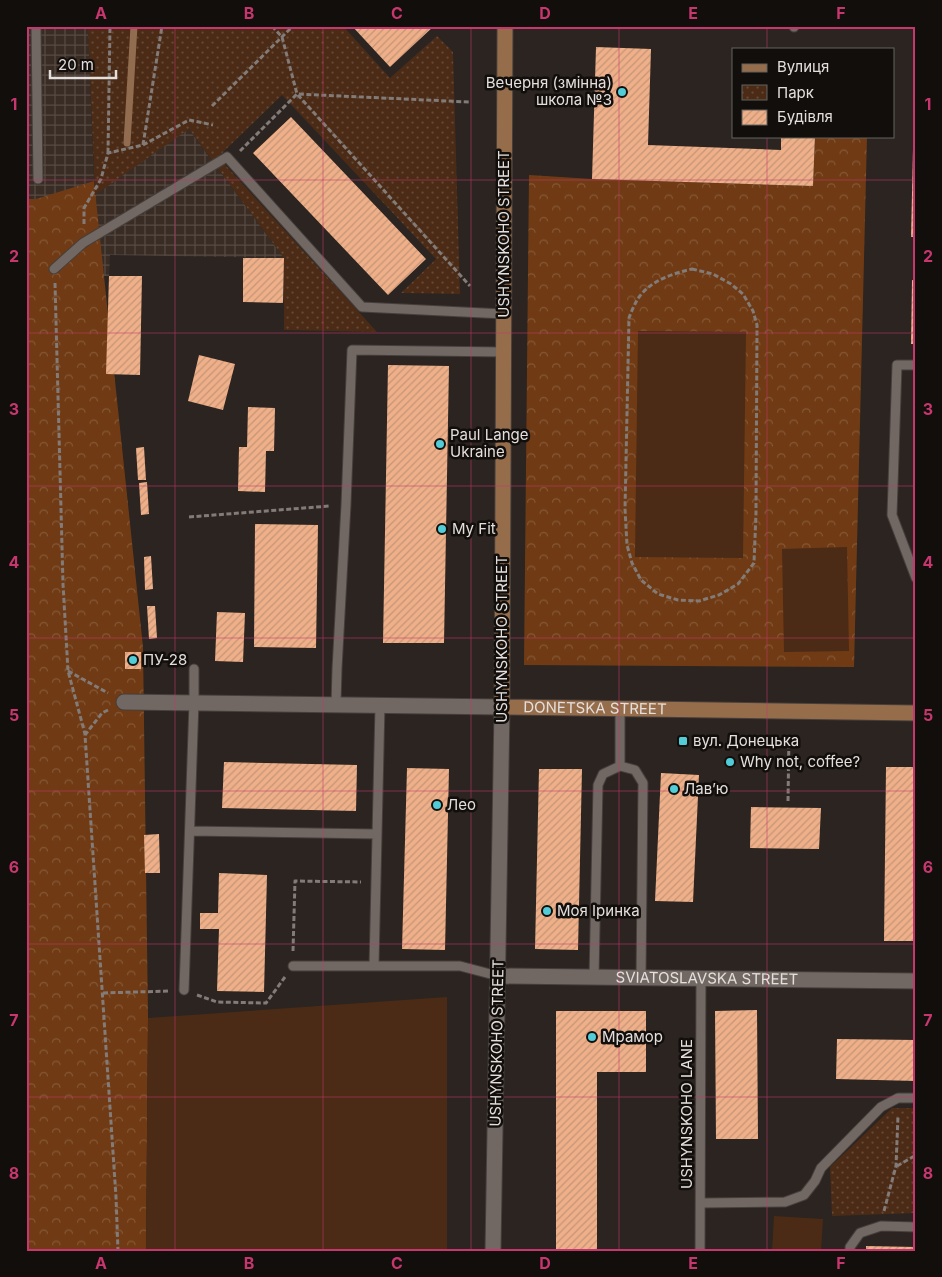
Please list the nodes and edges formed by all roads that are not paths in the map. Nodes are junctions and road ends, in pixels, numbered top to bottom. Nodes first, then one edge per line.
1 (36, 26) edge
2 (505, 26) edge
3 (38, 179) dead end
4 (54, 269) road end
5 (504, 314) junction
6 (504, 352) junction
7 (916, 365) edge
8 (916, 578) edge
9 (194, 669) dead end
10 (124, 702) road end
11 (194, 702) junction
12 (336, 704) junction
13 (380, 705) junction
14 (502, 707) junction
15 (620, 709) junction
16 (916, 713) edge
17 (620, 766) junction
18 (190, 831) junction
19 (377, 834) junction
20 (293, 966) road end
21 (374, 966) junction
22 (498, 976) junction
23 (594, 977) junction
24 (641, 977) junction
25 (701, 978) junction
26 (916, 981) edge
27 (184, 990) road end
28 (916, 1098) edge
29 (700, 1203) junction
30 (916, 1227) edge
31 (493, 1251) edge
32 (700, 1251) edge
33 (850, 1251) edge

1 - 3 lane
2 - 5 street, USHYNSKOHO STREET
4 - 5 lane
5 - 6 street, USHYNSKOHO STREET
6 - 12 lane
6 - 14 street, USHYNSKOHO STREET
7 - 8 lane
9 - 11 lane
10 - 11 street, DONETSKA STREET
11 - 12 street, DONETSKA STREET
11 - 18 lane
12 - 13 street, DONETSKA STREET
13 - 14 street, DONETSKA STREET
13 - 19 lane
14 - 15 street, DONETSKA STREET
14 - 22 street, USHYNSKOHO STREET
15 - 16 street, DONETSKA STREET
15 - 17 lane
17 - 23 lane
17 - 24 lane
18 - 19 lane
18 - 27 lane
19 - 21 lane
20 - 21 lane
21 - 22 lane
22 - 23 street, SVIATOSLAVSKA STREET
22 - 31 street, USHYNSKOHO STREET
23 - 24 street, SVIATOSLAVSKA STREET
24 - 25 street, SVIATOSLAVSKA STREET
25 - 26 street, SVIATOSLAVSKA STREET
25 - 29 lane, USHYNSKOHO LANE
28 - 29 lane
29 - 32 lane, USHYNSKOHO LANE
30 - 33 lane

